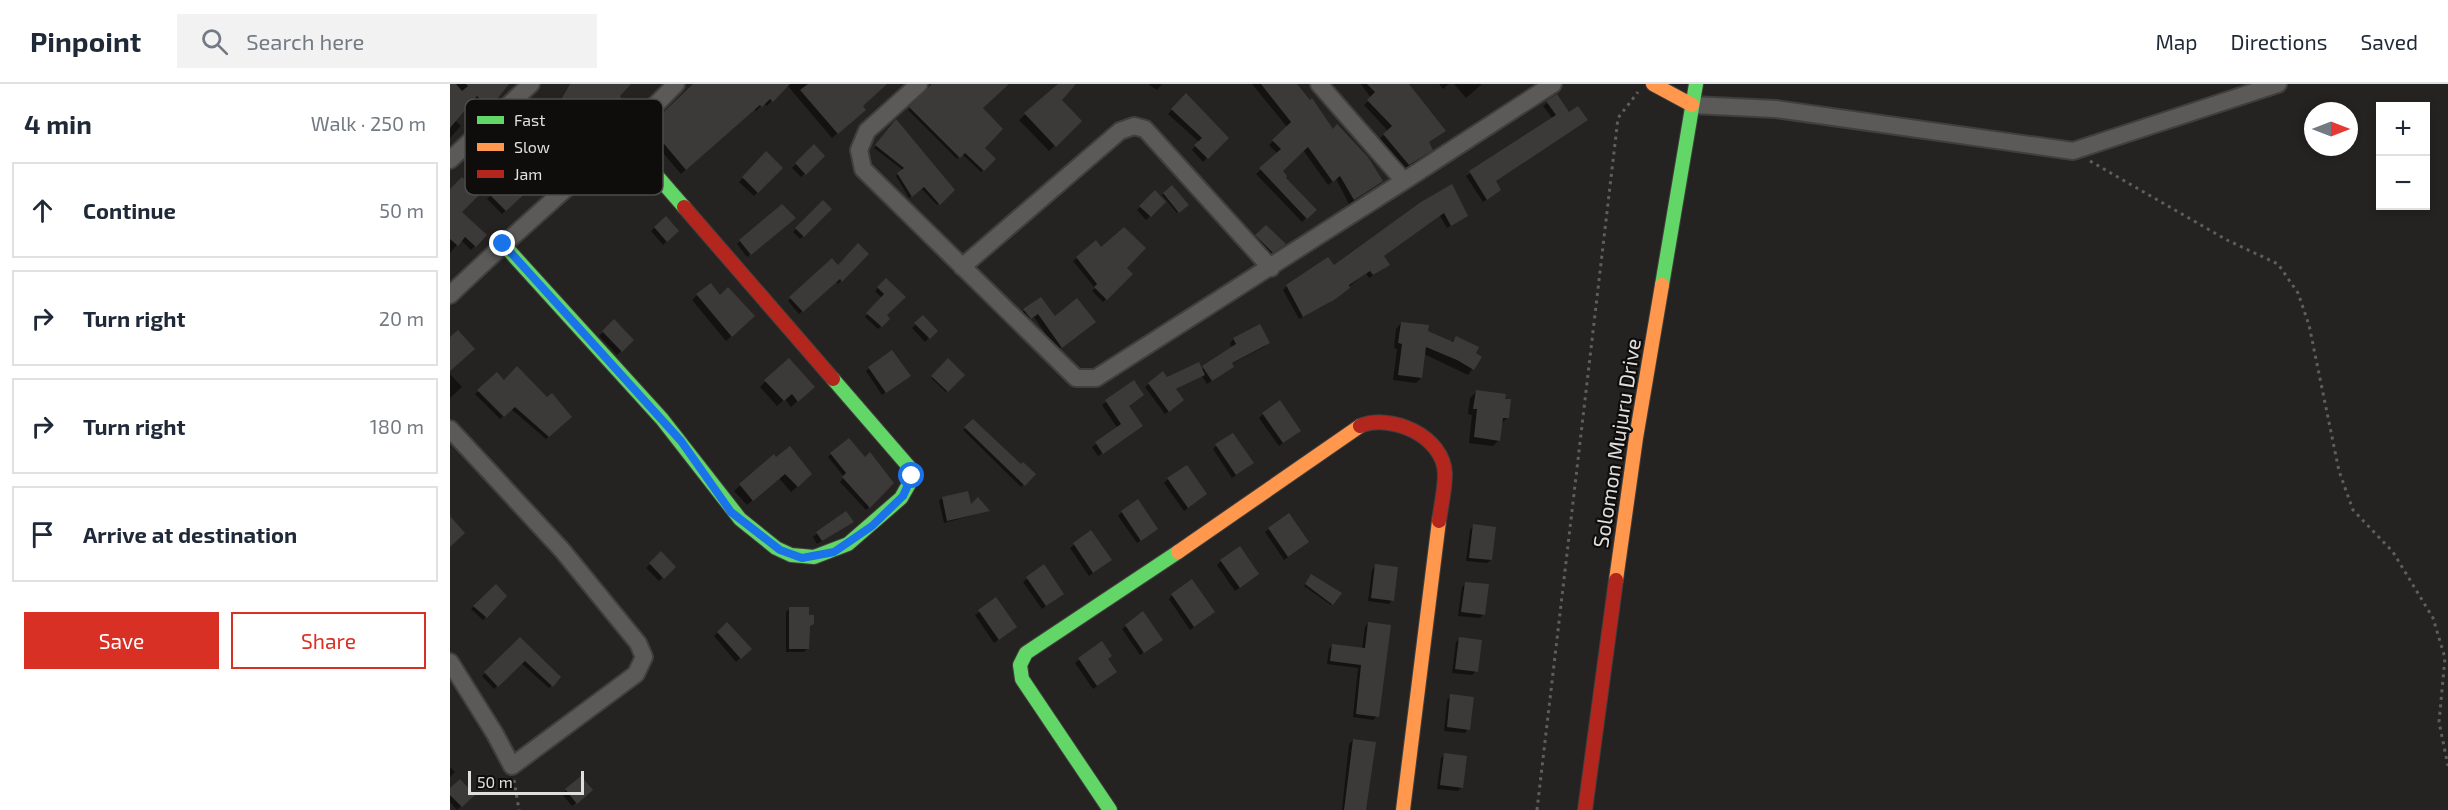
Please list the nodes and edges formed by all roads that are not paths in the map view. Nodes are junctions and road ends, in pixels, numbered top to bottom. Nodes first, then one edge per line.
1 (531, 84) edge
2 (676, 84) edge
3 (919, 84) edge
4 (1320, 84) edge
5 (1553, 84) edge
6 (1653, 84) edge
7 (1696, 84) edge
8 (2278, 84) edge
9 (515, 99) edge
10 (662, 99) edge
11 (1692, 105) junction
12 (465, 146) edge
13 (450, 160) edge
14 (1404, 181) junction
15 (663, 183) edge
16 (559, 195) edge
17 (503, 244) junction
18 (962, 267) junction
19 (1271, 268) junction
20 (450, 295) edge
21 (450, 429) edge
22 (450, 662) edge
23 (1110, 810) edge
24 (1403, 810) edge
25 (1585, 810) edge

1 - 9 street
2 - 10 street
3 - 18 street
4 - 14 street
5 - 14 street
6 - 11 street
7 - 11 street, Solomon Mujuru Drive
8 - 11 street
11 - 25 street, Solomon Mujuru Drive
12 - 13 street
14 - 19 street
15 - 17 street
16 - 17 street
17 - 20 street
18 - 19 street
18 - 19 street
21 - 22 street
23 - 24 street

